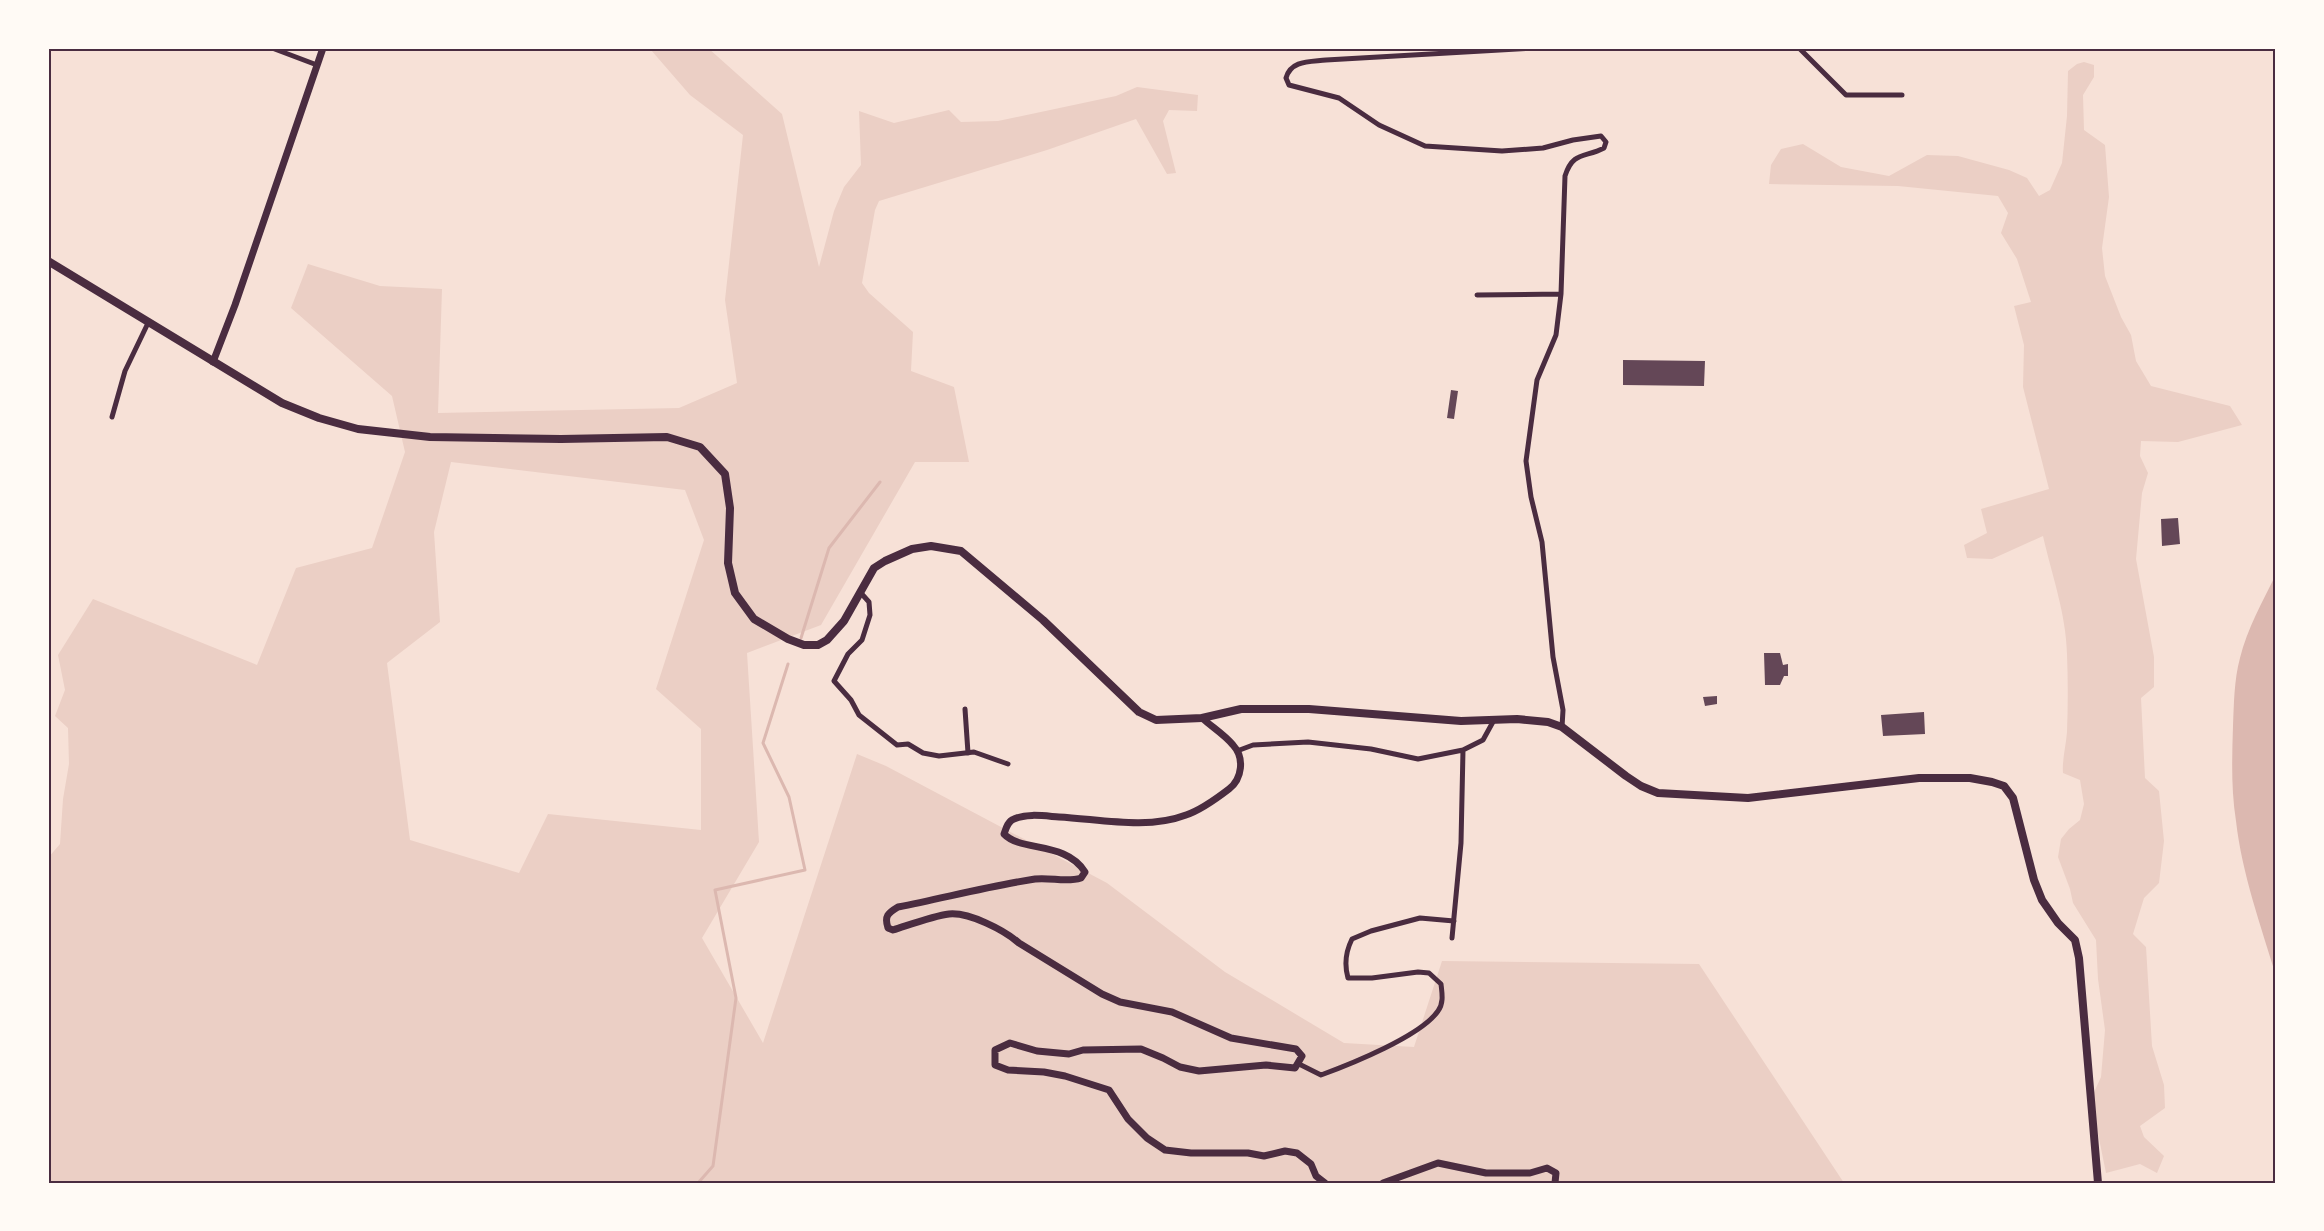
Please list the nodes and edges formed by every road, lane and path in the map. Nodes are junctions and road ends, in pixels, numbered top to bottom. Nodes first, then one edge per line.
1 (272, 48) edge
2 (323, 48) edge
3 (1392, 48) edge
4 (1534, 48) edge
5 (1799, 48) edge
6 (1392, 57) junction
7 (317, 65) junction
8 (1902, 95) dead end
9 (48, 261) edge
10 (1561, 294) junction
11 (1477, 295) dead end
12 (149, 321) junction
13 (213, 362) junction
14 (112, 417) dead end
15 (859, 591) junction
16 (965, 709) dead end
17 (1202, 718) junction
18 (1494, 720) junction
19 (1562, 727) junction
20 (1463, 750) junction
21 (1237, 751) junction
22 (968, 753) junction
23 (1008, 764) dead end
24 (1454, 921) junction
25 (1452, 938) dead end
26 (1299, 1064) junction
27 (1325, 1183) edge
28 (1383, 1183) edge
29 (1555, 1183) edge
30 (2098, 1183) edge

1 - 7 street
2 - 7 street
3 - 6 street
4 - 6 street
5 - 8 street
6 - 10 street
7 - 13 street
9 - 12 main road
10 - 11 street
10 - 19 street
12 - 13 main road
12 - 14 street
13 - 15 main road
15 - 17 main road
15 - 22 street
16 - 22 street
17 - 18 main road
17 - 21 street
18 - 19 main road
18 - 20 street
19 - 30 main road
20 - 21 street
20 - 24 street
21 - 26 street
22 - 23 street
24 - 25 street
24 - 26 street
26 - 27 street
28 - 29 street

